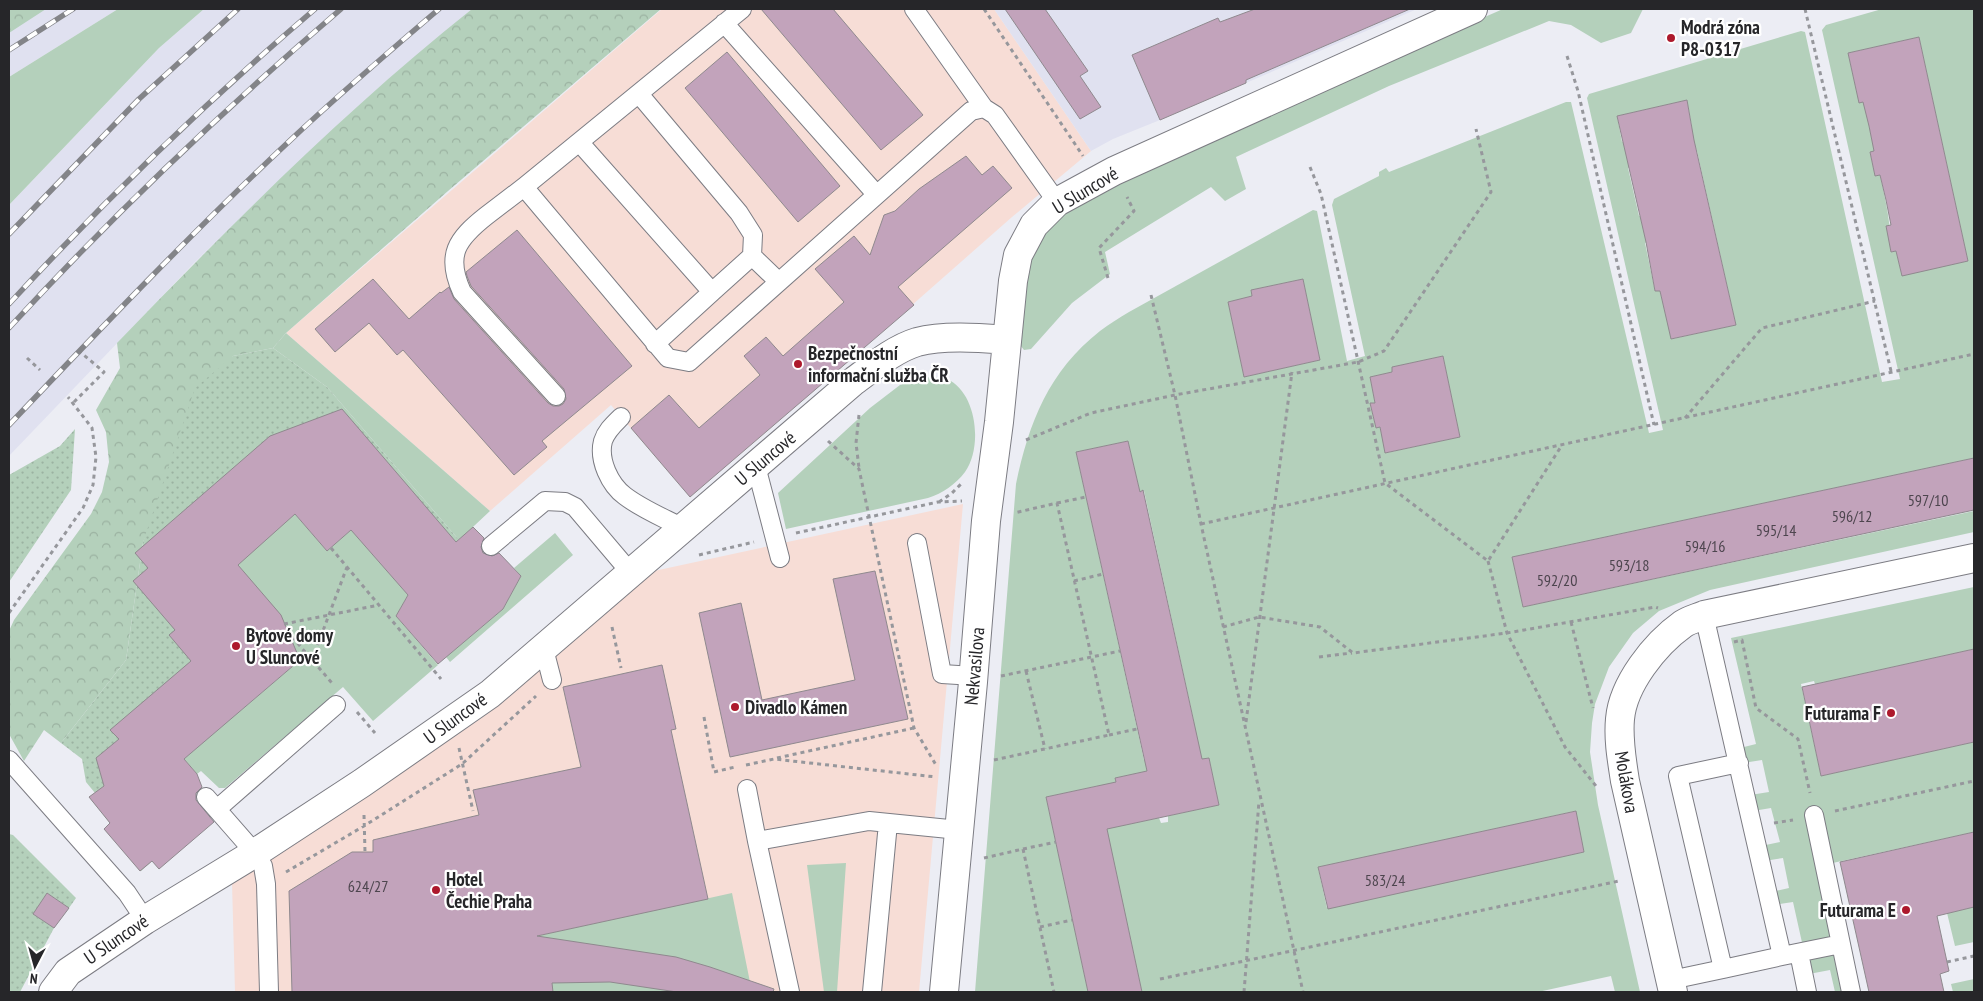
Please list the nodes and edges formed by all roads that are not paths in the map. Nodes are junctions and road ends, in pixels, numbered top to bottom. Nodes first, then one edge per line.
1 (742, 9) edge
2 (914, 9) edge
3 (1473, 9) edge
4 (724, 23) junction
5 (639, 94) junction
6 (984, 108) junction
7 (580, 143) junction
8 (524, 187) junction
9 (876, 194) junction
10 (1057, 202) junction
11 (752, 256) junction
12 (778, 282) junction
13 (712, 292) junction
14 (1007, 340) junction
15 (655, 344) junction
16 (556, 396) dead end
17 (621, 417) dead end
18 (756, 466) junction
19 (683, 528) junction
20 (917, 543) dead end
21 (491, 546) dead end
22 (780, 558) dead end
23 (1974, 558) edge
24 (630, 572) junction
25 (1694, 619) junction
26 (544, 649) junction
27 (985, 677) junction
28 (552, 680) road end
29 (336, 706) dead end
30 (9, 760) edge
31 (1739, 763) junction
32 (747, 789) dead end
33 (1814, 815) road end
34 (888, 823) junction
35 (959, 830) junction
36 (757, 841) junction
37 (255, 853) junction
38 (145, 920) junction
39 (1841, 944) junction
40 (1791, 954) junction
41 (1723, 969) junction
42 (1672, 986) edge
43 (53, 992) edge
44 (269, 992) edge
45 (790, 992) edge
46 (872, 992) edge
47 (944, 992) edge
48 (1807, 992) edge
49 (1851, 992) edge

1 - 4 lane
2 - 6 lane
3 - 10 street, U Sluncové
4 - 5 lane
4 - 9 lane
5 - 7 lane
5 - 11 lane
6 - 9 lane
6 - 10 lane
7 - 8 lane
7 - 13 lane
8 - 15 lane
8 - 16 lane
9 - 12 lane
10 - 14 street, U Sluncové
11 - 12 lane
11 - 13 lane
12 - 15 lane
13 - 15 lane
14 - 18 street, U Sluncové
14 - 27 street, Nekvasilova
17 - 19 lane
18 - 19 street, U Sluncové
18 - 22 lane
19 - 24 street, U Sluncové
20 - 27 lane
21 - 24 lane
23 - 25 street, Molákova
24 - 26 street, U Sluncové
25 - 31 lane
25 - 42 street, Molákova
26 - 28 lane
26 - 37 street, U Sluncové
27 - 35 street, Nekvasilova
29 - 37 lane
30 - 38 lane
31 - 40 lane
31 - 41 lane
32 - 36 lane
33 - 39 lane
34 - 35 lane
34 - 36 lane
34 - 46 lane
35 - 47 street, Nekvasilova
36 - 45 lane
37 - 38 street, U Sluncové
37 - 44 lane
38 - 43 street, U Sluncové
39 - 40 lane, Molákova
39 - 49 lane
40 - 41 lane, Molákova
40 - 48 lane
41 - 42 lane, Molákova

